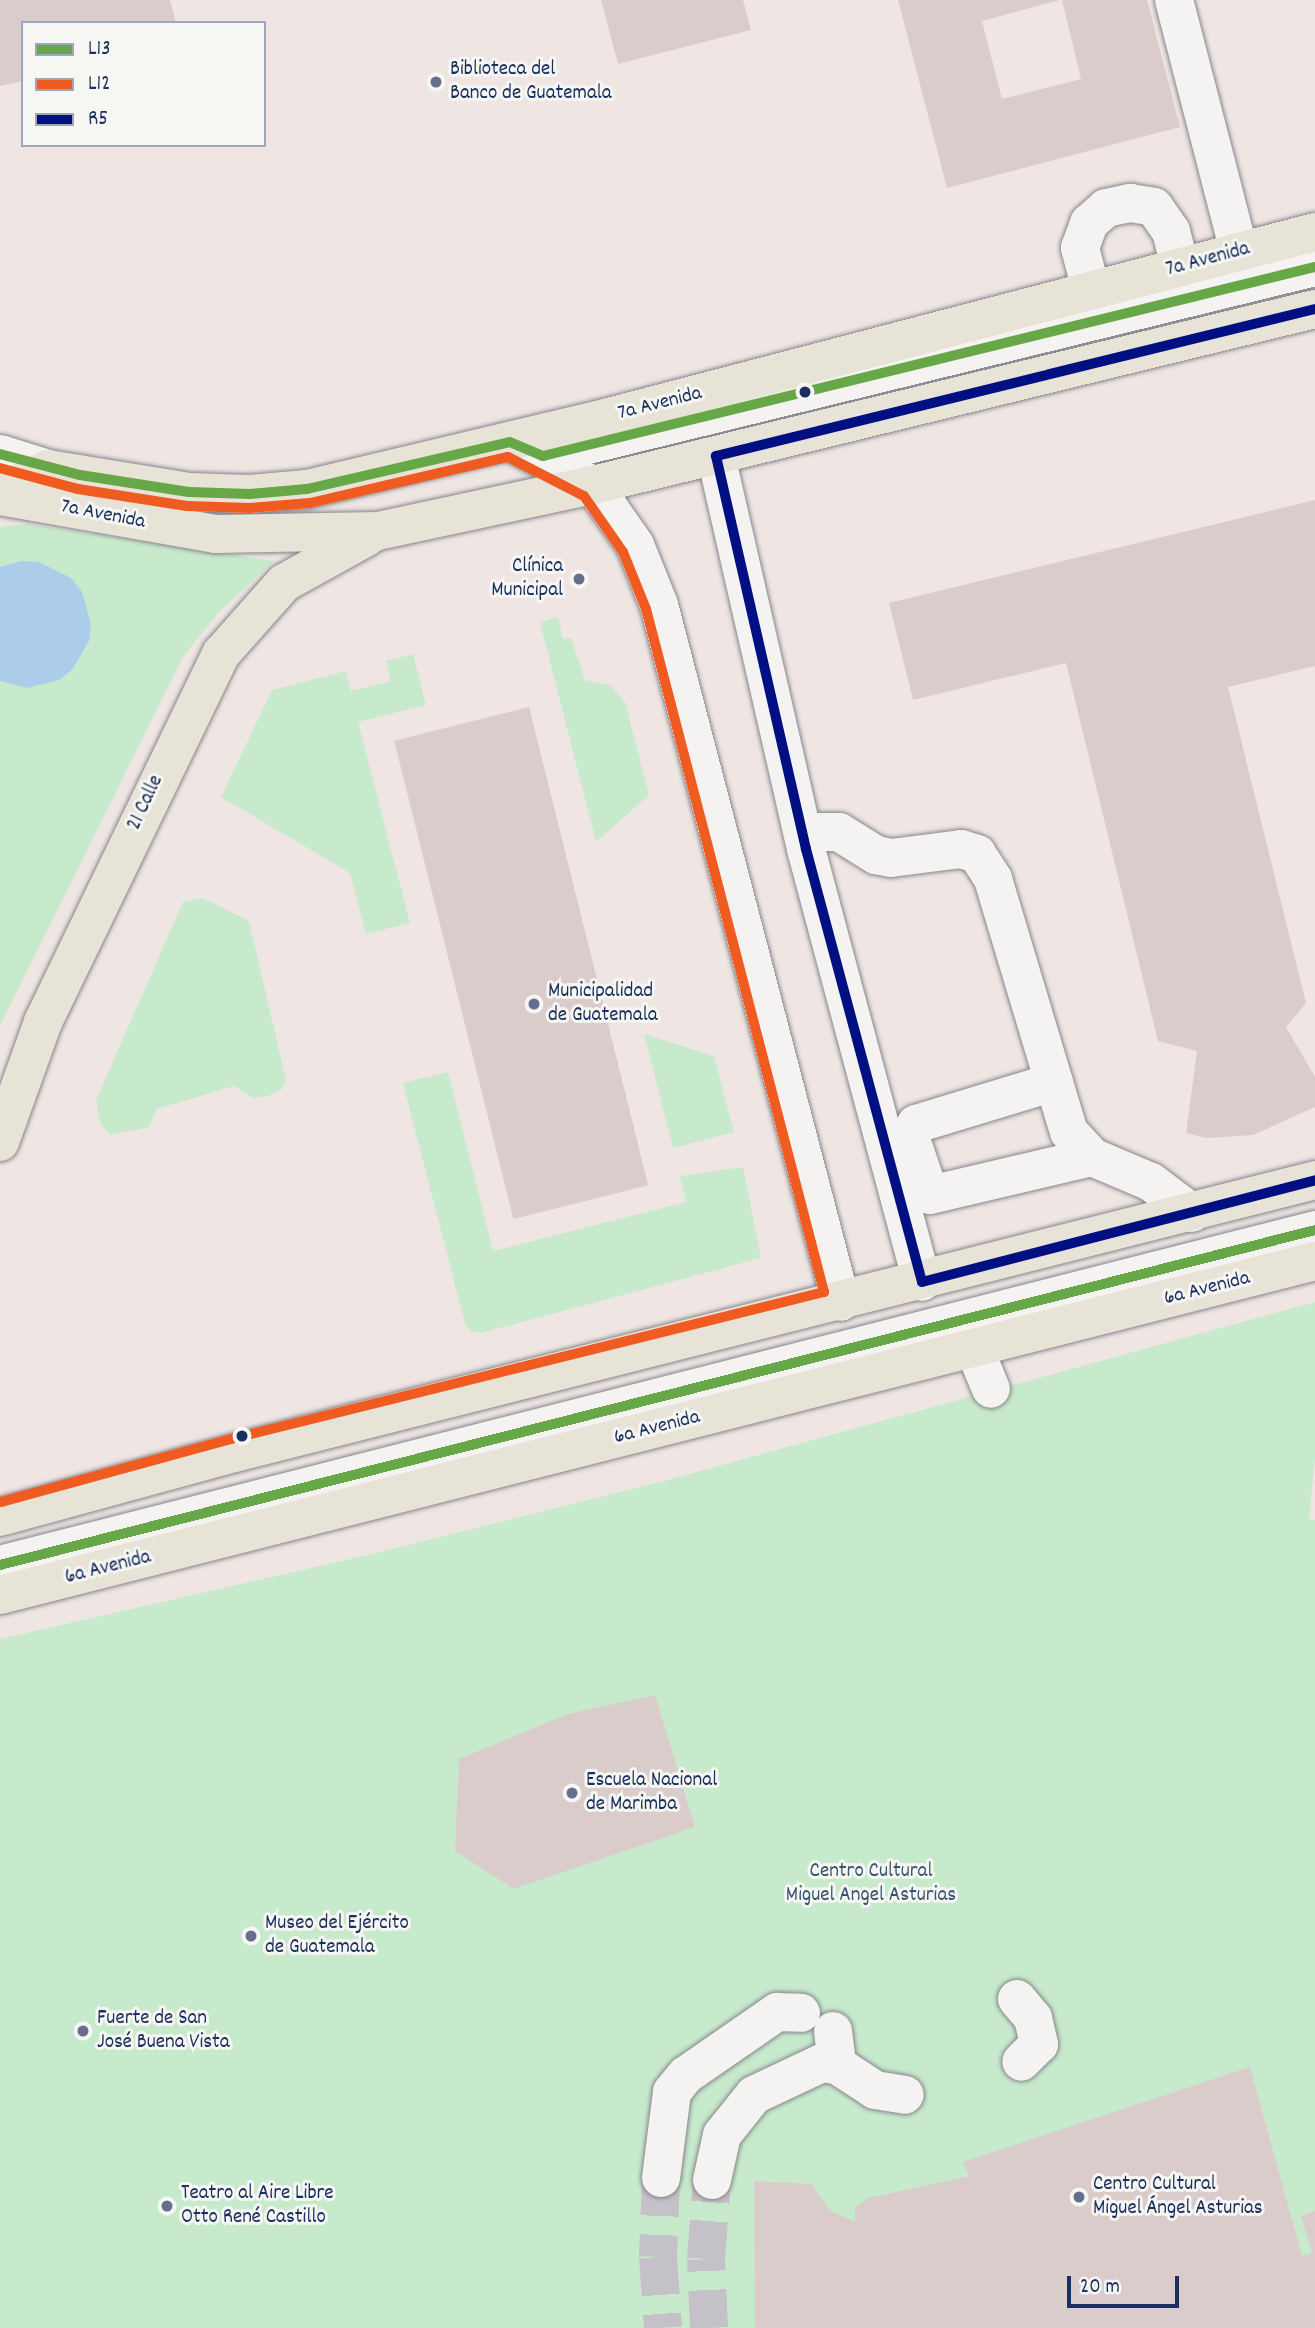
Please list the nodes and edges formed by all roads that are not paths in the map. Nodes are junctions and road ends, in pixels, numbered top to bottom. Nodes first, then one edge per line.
1 (1174, 0) edge
2 (1315, 232) edge
3 (1239, 252) junction
4 (1315, 267) edge
5 (1180, 268) junction
6 (1092, 293) junction
7 (1315, 309) edge
8 (527, 449) junction
9 (0, 454) edge
10 (716, 456) junction
11 (48, 469) junction
12 (593, 485) junction
13 (0, 494) edge
14 (378, 531) junction
15 (803, 832) junction
16 (43, 1021) junction
17 (1054, 1082) junction
18 (0, 1083) edge
19 (0, 1142) edge
20 (1092, 1157) junction
21 (1315, 1180) edge
22 (1192, 1213) junction
23 (1315, 1230) edge
24 (1315, 1261) edge
25 (922, 1282) junction
26 (841, 1303) junction
27 (974, 1348) junction
28 (991, 1389) dead end
29 (0, 1517) edge
30 (0, 1565) edge
31 (0, 1595) edge
32 (1017, 1999) dead end
33 (823, 2036) junction
34 (723, 2049) junction
35 (1021, 2062) dead end
36 (754, 2095) junction
37 (905, 2095) dead end
38 (661, 2178) tunnel mouth
39 (712, 2180) tunnel mouth

1 - 3 street
2 - 3 main road, 7a Avenida
3 - 5 main road, 7a Avenida
4 - 8 street
5 - 6 main road, 7a Avenida
5 - 6 street
6 - 8 main road, 7a Avenida
7 - 10 main road, 7a Avenida
8 - 11 main road, 7a Avenida
8 - 12 street
9 - 11 street
10 - 12 main road, 7a Avenida
10 - 15 street
11 - 13 main road, 7a Avenida
12 - 14 main road, 7a Avenida
12 - 26 street
13 - 14 main road, 7a Avenida
14 - 16 main road, 21 Calle
15 - 17 street
15 - 25 street
16 - 18 main road
16 - 19 main road, 21 Calle
17 - 20 street
17 - 20 street
20 - 22 street
21 - 22 main road
22 - 25 main road
23 - 30 street
24 - 27 main road, 6a Avenida
25 - 26 main road
26 - 29 main road
27 - 28 street
27 - 31 main road, 6a Avenida
32 - 35 street
33 - 34 street
33 - 36 street
33 - 37 street
34 - 36 street
34 - 38 street
36 - 39 street

